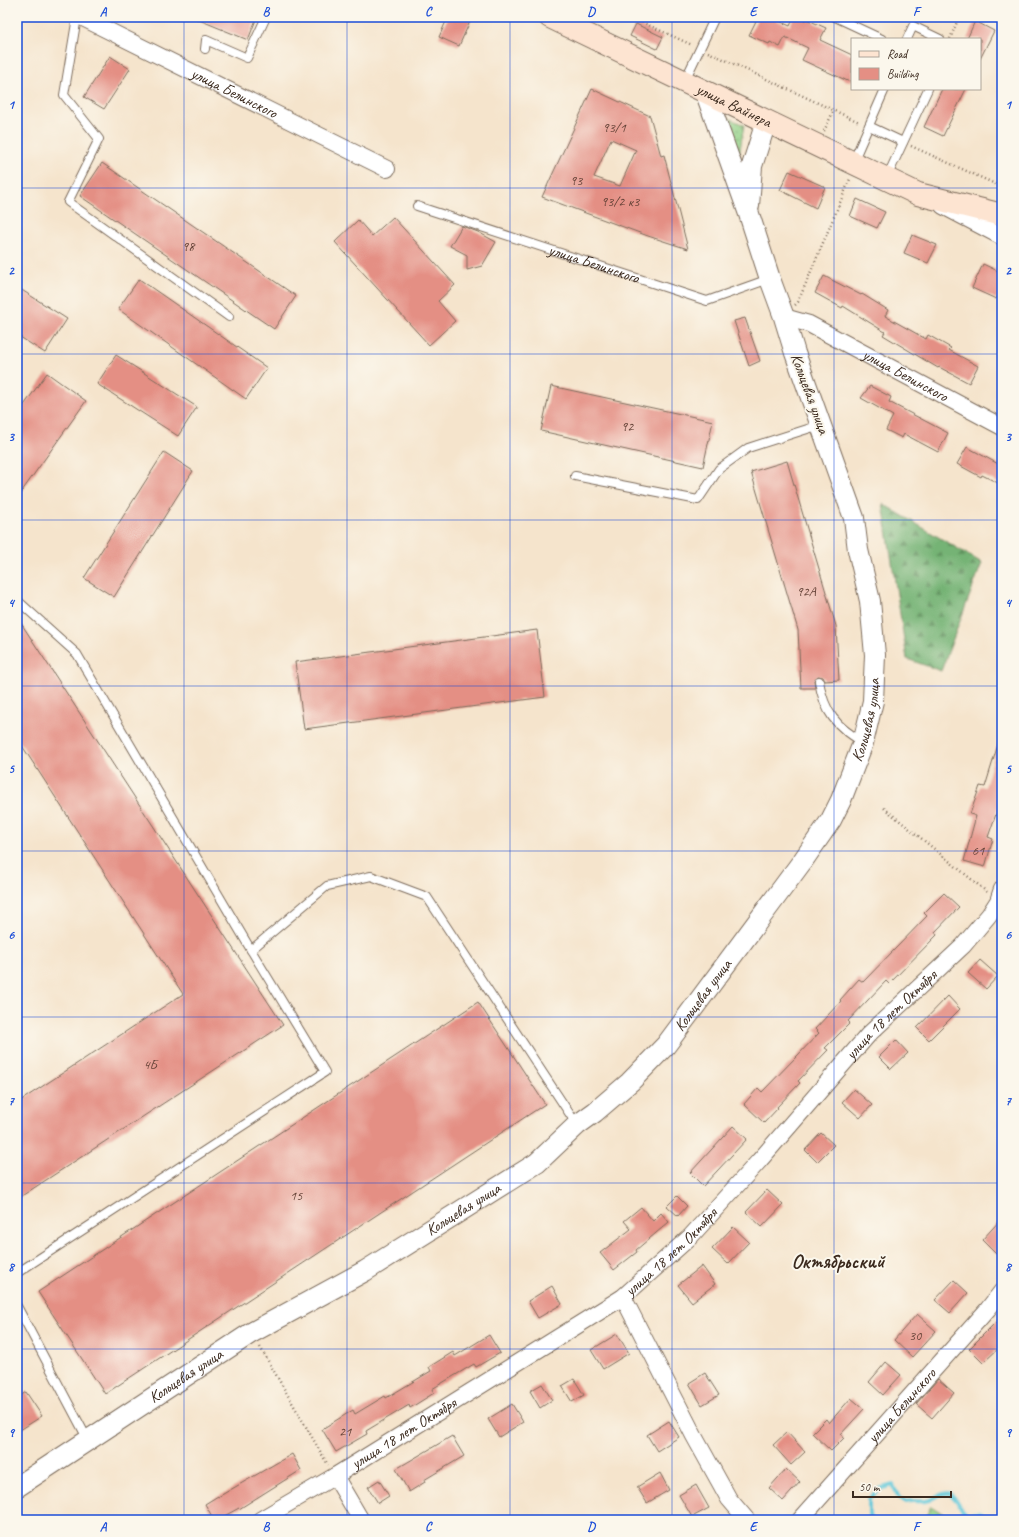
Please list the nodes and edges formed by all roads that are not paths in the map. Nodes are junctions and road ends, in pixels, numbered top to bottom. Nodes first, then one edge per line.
1 (76, 17) edge
2 (81, 17) edge
3 (266, 17) edge
4 (550, 17) edge
5 (715, 17) edge
6 (835, 17) edge
7 (880, 38) edge
8 (907, 38) edge
9 (938, 38) edge
10 (204, 49) dead end
11 (685, 81) junction
12 (885, 90) edge
13 (928, 90) edge
14 (705, 91) junction
15 (766, 122) junction
16 (869, 126) junction
17 (904, 142) junction
18 (387, 169) dead end
19 (848, 169) junction
20 (887, 179) junction
21 (918, 194) junction
22 (417, 206) dead end
23 (749, 214) junction
24 (1002, 215) edge
25 (1002, 237) edge
26 (770, 279) junction
27 (229, 317) dead end
28 (784, 318) junction
29 (821, 424) junction
30 (1002, 427) edge
31 (575, 476) dead end
32 (17, 600) edge
33 (819, 681) dead end
34 (863, 743) junction
35 (1000, 895) edge
36 (251, 950) junction
37 (577, 1125) junction
38 (17, 1273) edge
39 (1002, 1290) edge
40 (623, 1297) junction
41 (17, 1306) edge
42 (89, 1440) junction
43 (335, 1476) junction
44 (17, 1487) edge
45 (260, 1520) edge
46 (361, 1520) edge
47 (746, 1520) edge
48 (800, 1520) edge

1 - 27 lane
2 - 18 street, улица Белинского
3 - 10 lane
4 - 11 main road, улица Вайнера
5 - 11 lane
6 - 7 lane
8 - 9 lane
11 - 14 main road, улица Вайнера
12 - 16 lane
13 - 17 lane
14 - 15 main road, улица Вайнера
14 - 23 street, Кольцевая улица
15 - 19 main road, улица Вайнера
15 - 23 street, Кольцевая улица
16 - 17 lane
16 - 19 lane
17 - 20 lane
19 - 20 main road, улица Вайнера
20 - 21 main road, улица Вайнера
21 - 24 main road, улица Вайнера
21 - 25 street, улица Вайнера
22 - 26 lane, улица Белинского
23 - 26 street, Кольцевая улица
26 - 28 street, Кольцевая улица
28 - 29 street, Кольцевая улица
28 - 30 street, улица Белинского
29 - 31 lane
29 - 34 street, Кольцевая улица
32 - 36 lane
33 - 34 lane
34 - 37 street, Кольцевая улица
35 - 40 street, улица 18 лет Октября
36 - 37 lane
36 - 38 lane
37 - 42 street, Кольцевая улица
39 - 48 street, улица Белинского
40 - 43 street, улица 18 лет Октября
40 - 47 street
41 - 42 lane
42 - 44 street, Кольцевая улица
43 - 45 street, улица 18 лет Октября
43 - 46 street

